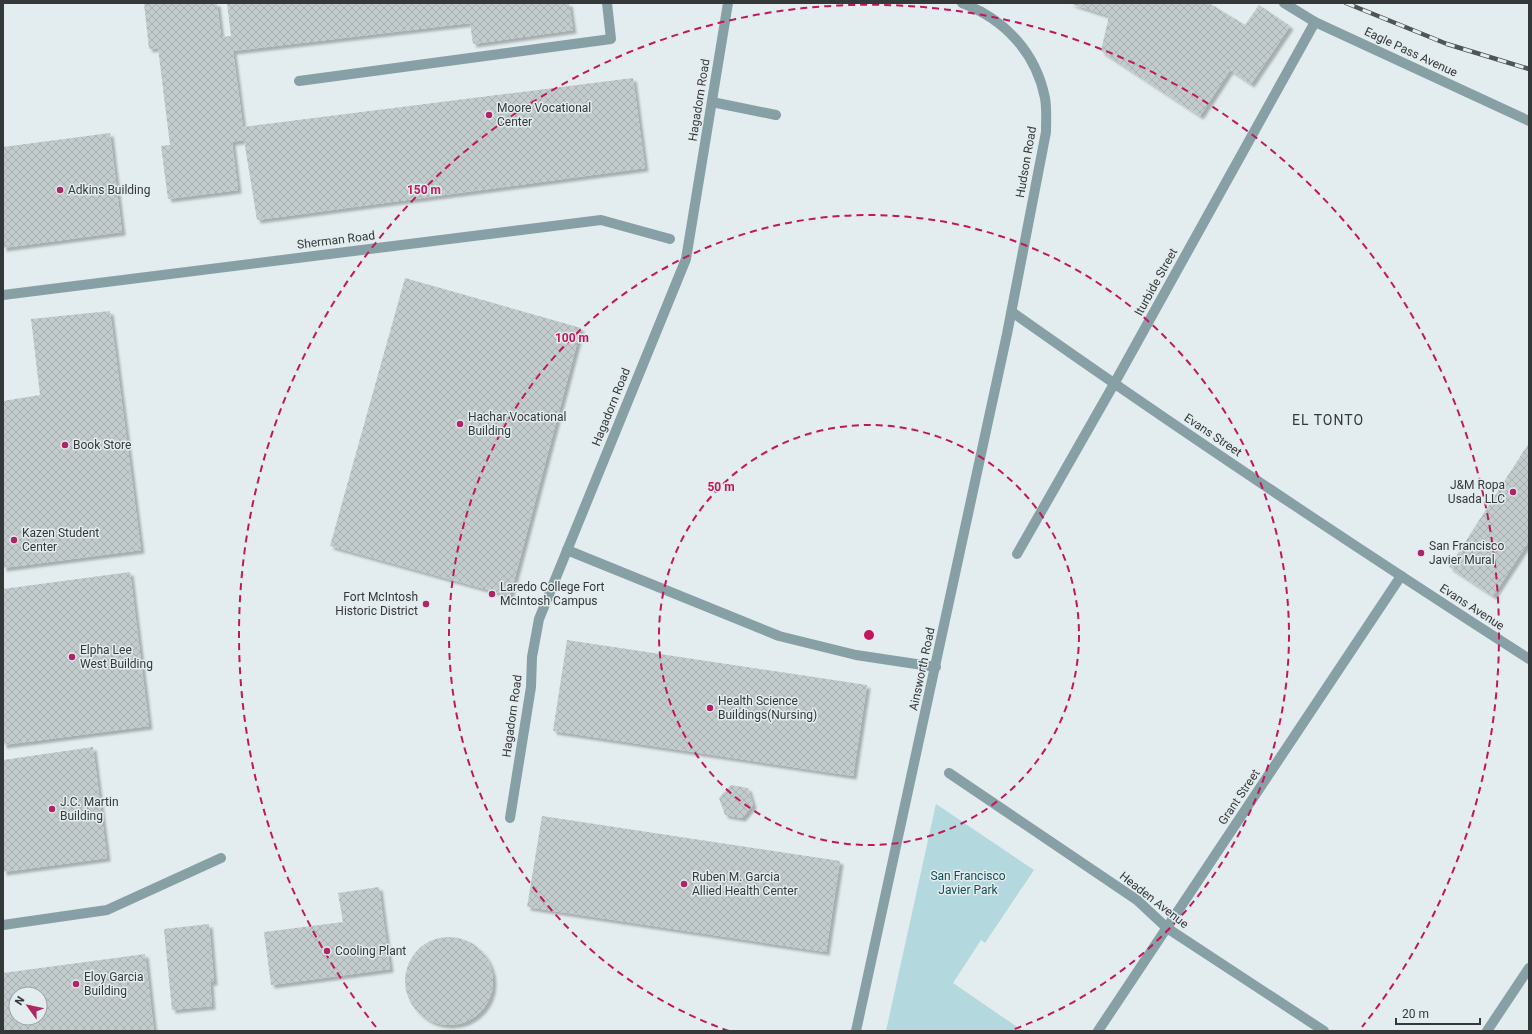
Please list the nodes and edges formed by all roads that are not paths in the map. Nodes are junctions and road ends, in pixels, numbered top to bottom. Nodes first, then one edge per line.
1 (607, 3) edge
2 (728, 3) edge
3 (962, 3) edge
4 (1284, 3) edge
5 (1315, 22) junction
6 (299, 81) dead end
7 (712, 102) junction
8 (776, 115) dead end
9 (1529, 121) edge
10 (670, 239) dead end
11 (3, 295) edge
12 (1012, 312) junction
13 (1114, 384) junction
14 (567, 550) junction
15 (1017, 554) dead end
16 (1401, 576) junction
17 (1529, 660) edge
18 (936, 667) junction
19 (949, 773) dead end
20 (510, 818) dead end
21 (221, 858) dead end
22 (3, 925) edge
23 (1167, 928) junction
24 (1529, 968) edge
25 (856, 1031) edge
26 (1098, 1031) edge
27 (1324, 1031) edge
28 (1487, 1031) edge

1 - 6 street
2 - 7 street, Hagadorn Road
3 - 12 street, Hudson Road
4 - 5 street, Eagle Pass Avenue
5 - 9 street, Eagle Pass Avenue
5 - 13 street, Iturbide Street
7 - 8 street
7 - 14 street, Hagadorn Road
10 - 11 street, Sherman Road
12 - 13 street, Evans Street
12 - 18 street, Ainsworth Road
13 - 15 street, Iturbide Street
13 - 16 street, Evans Street
14 - 18 street
14 - 20 street, Hagadorn Road
16 - 17 street, Evans Avenue
16 - 23 street, Grant Street
18 - 25 street, Ainsworth Road
19 - 23 street, Headen Avenue
21 - 22 street
23 - 26 street, Grant Street
23 - 27 street, Headen Avenue
24 - 28 street

